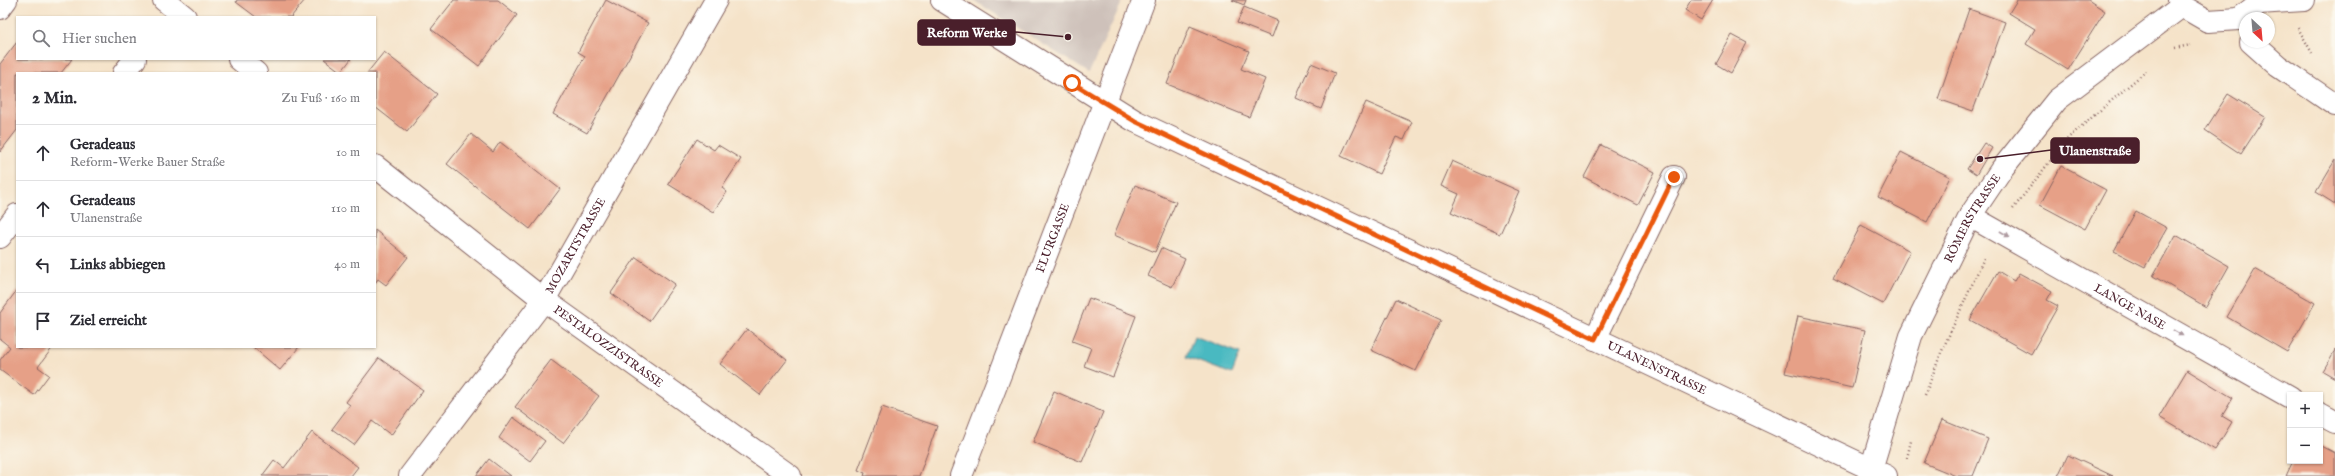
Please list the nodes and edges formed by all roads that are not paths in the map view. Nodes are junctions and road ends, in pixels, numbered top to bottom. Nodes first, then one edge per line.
1 (6, 0) edge
2 (716, 0) edge
3 (942, 0) edge
4 (1144, 0) edge
5 (2304, 0) edge
6 (2260, 2) edge
7 (2180, 3) edge
8 (0, 8) edge
9 (2252, 12) edge
10 (2239, 26) edge
11 (2258, 48) edge
12 (133, 60) edge
13 (240, 60) edge
14 (125, 72) edge
15 (255, 72) edge
16 (1104, 101) junction
17 (2335, 104) edge
18 (376, 167) edge
19 (1674, 177) dead end
20 (16, 216) edge
21 (1970, 216) junction
22 (0, 237) edge
23 (544, 300) junction
24 (1595, 339) junction
25 (2287, 395) edge
26 (2323, 416) edge
27 (2335, 422) edge
28 (1875, 473) edge
29 (410, 476) edge
30 (790, 476) edge
31 (961, 476) edge

1 - 8 street
2 - 23 street, MOZARTSTRASSE
3 - 16 street, ULANENSTRASSE
4 - 16 street, FLURGASSE
5 - 6 street
6 - 9 street
7 - 10 street
7 - 21 street, RÖMERSTRASSE
11 - 17 street
12 - 14 street
13 - 15 street
16 - 24 street, ULANENSTRASSE
16 - 31 street, FLURGASSE
18 - 23 street, PESTALOZZISTRASSE
19 - 24 street
20 - 22 street
21 -> 25 street, LANGE NASE
21 - 28 street, RÖMERSTRASSE
23 - 29 street, MOZARTSTRASSE
23 - 30 street, PESTALOZZISTRASSE
24 - 28 street, ULANENSTRASSE
26 - 27 street

